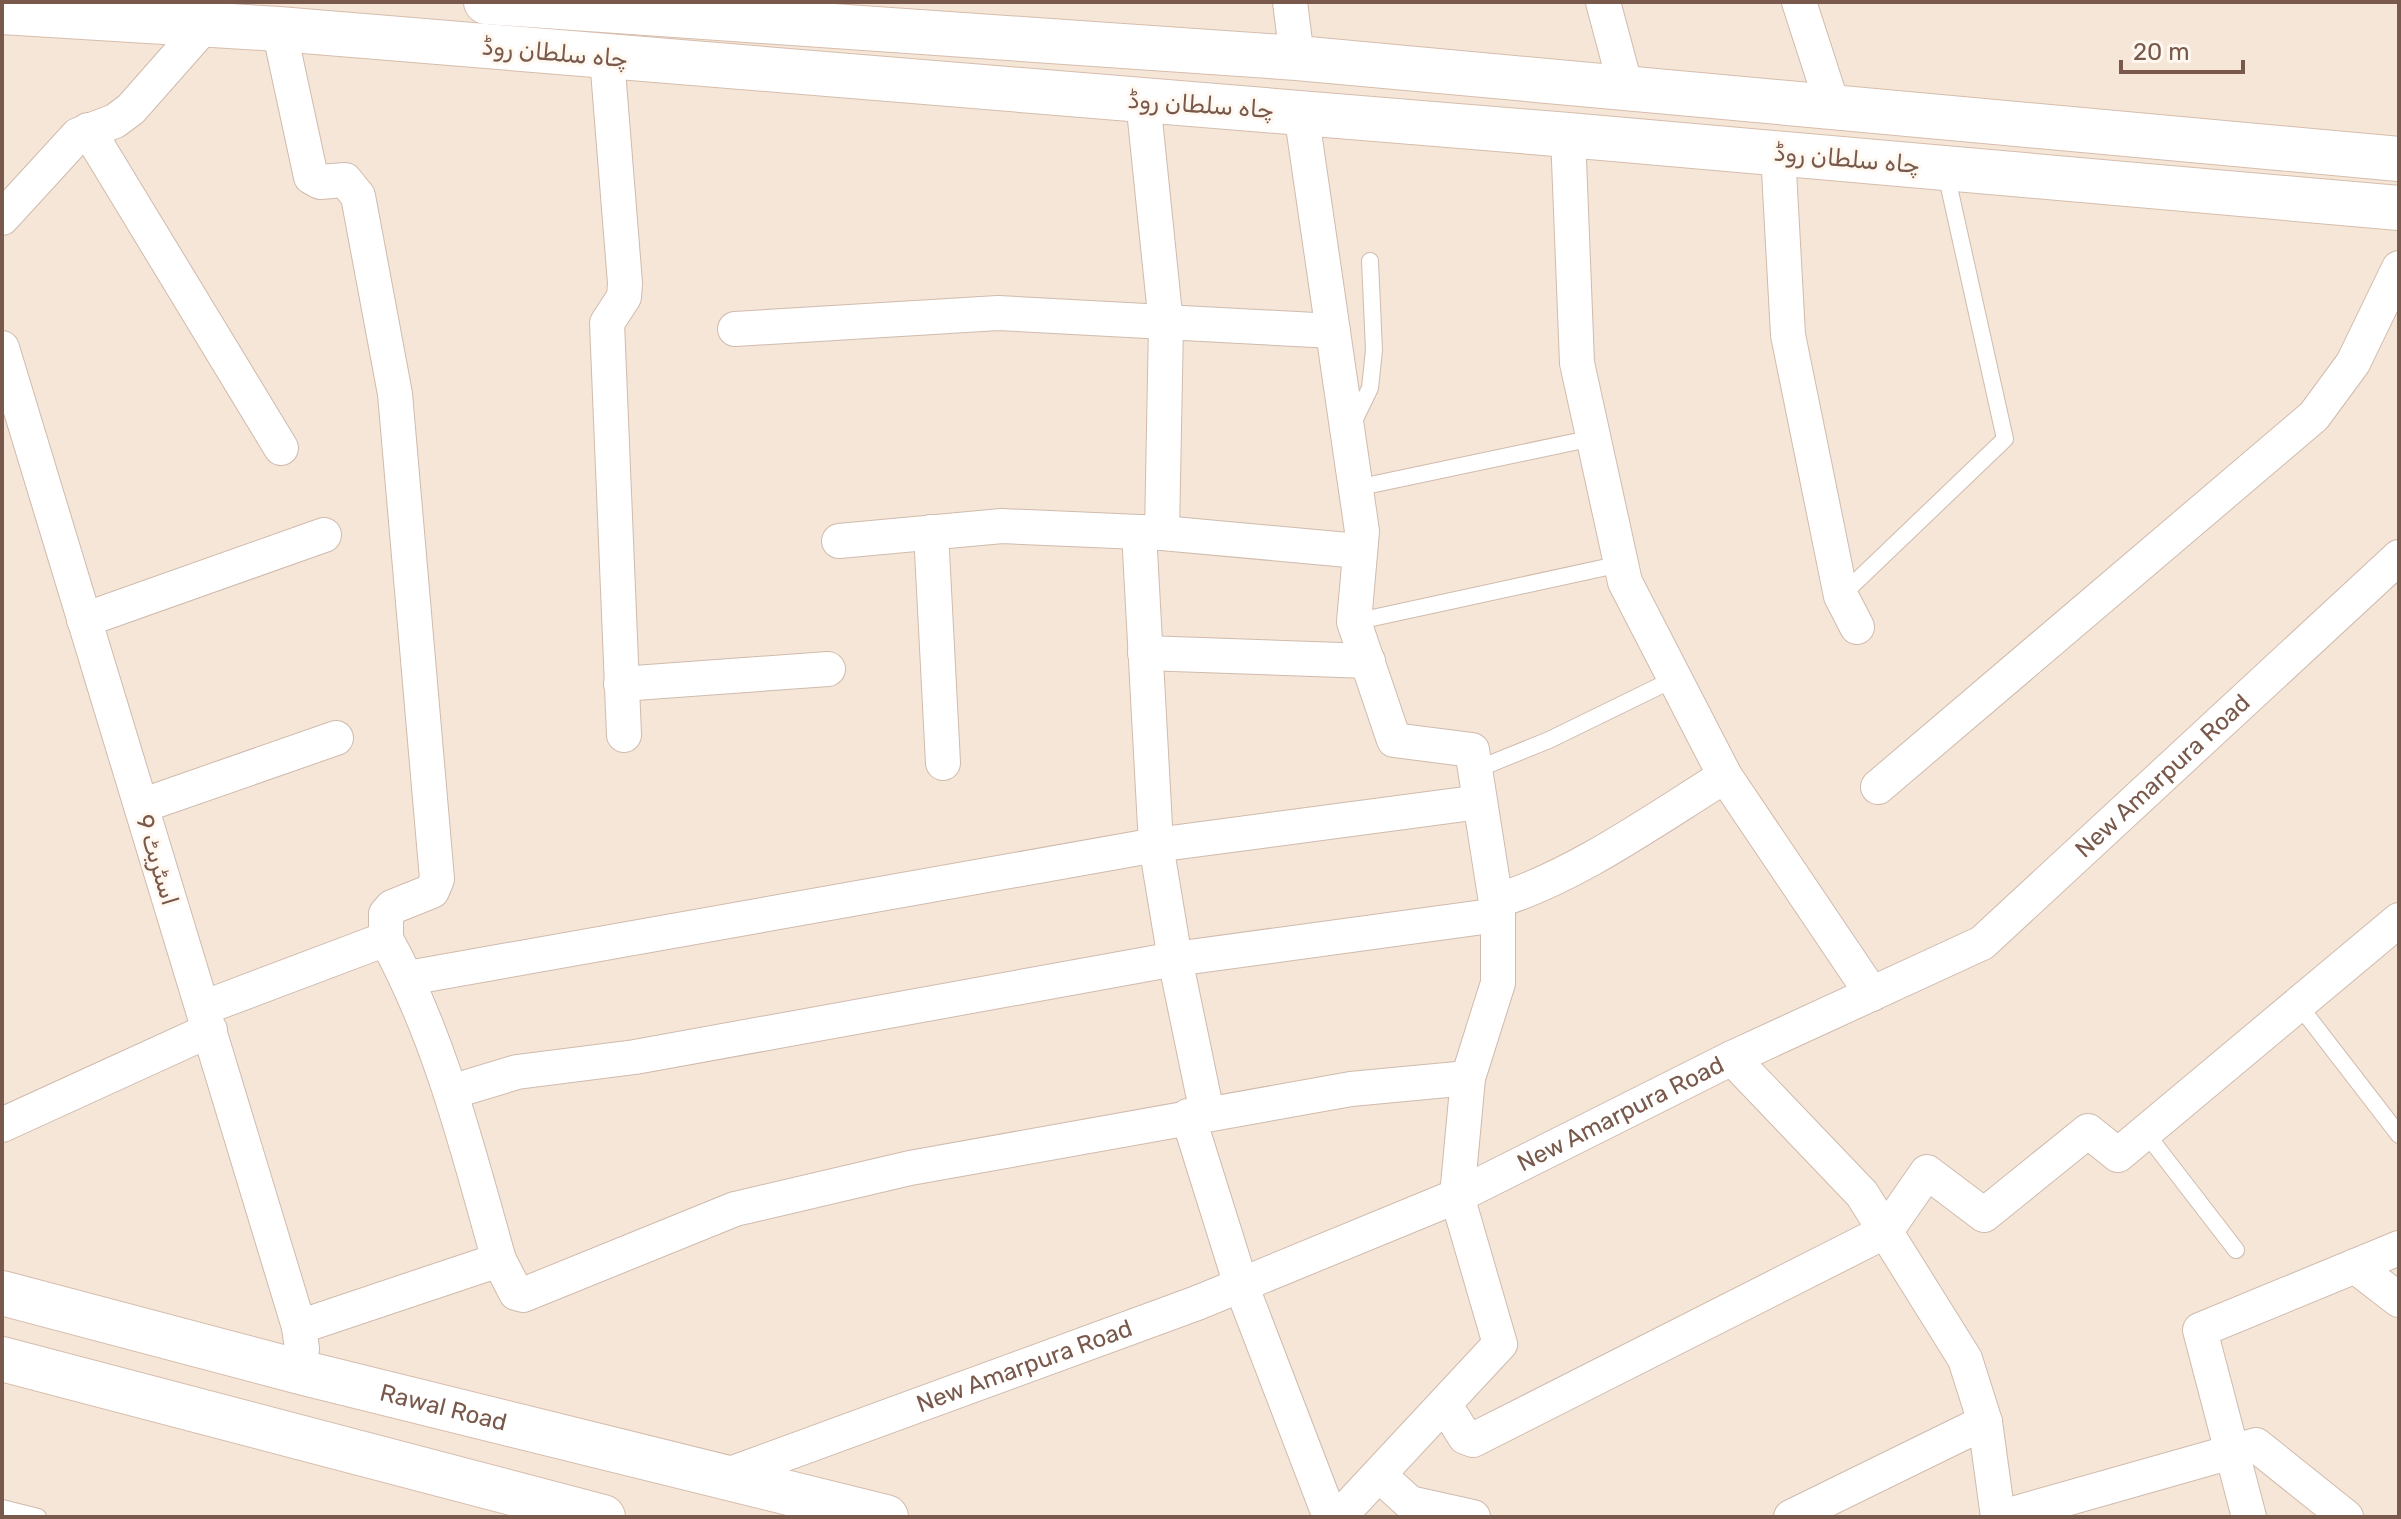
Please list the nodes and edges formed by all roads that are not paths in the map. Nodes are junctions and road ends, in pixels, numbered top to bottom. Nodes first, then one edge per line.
1 (486, 2) edge
2 (1290, 2) edge
3 (1603, 2) edge
4 (1799, 2) edge
5 (665, 8) edge
6 (2, 12) edge
7 (206, 24) junction
8 (279, 29) junction
9 (607, 58) junction
10 (1297, 58) junction
11 (1626, 88) junction
12 (1143, 100) junction
13 (1833, 107) junction
14 (1301, 112) junction
15 (88, 130) junction
16 (1568, 135) junction
17 (1778, 153) junction
18 (2399, 159) edge
19 (1944, 168) junction
20 (2399, 208) edge
21 (2, 218) edge
22 (1370, 261) dead end
23 (2399, 268) edge
24 (1166, 324) junction
25 (735, 329) dead end
26 (1333, 331) junction
27 (2, 348) edge
28 (1348, 434) junction
29 (1593, 438) junction
30 (281, 448) dead end
31 (1356, 488) junction
32 (931, 532) junction
33 (1150, 532) junction
34 (324, 535) dead end
35 (839, 541) dead end
36 (1359, 551) junction
37 (2399, 557) edge
38 (1621, 564) junction
39 (1841, 596) junction
40 (84, 620) junction
41 (1354, 622) junction
42 (1857, 627) dead end
43 (1145, 653) junction
44 (1368, 661) junction
45 (828, 669) dead end
46 (1674, 679) junction
47 (621, 684) junction
48 (624, 735) dead end
49 (336, 738) dead end
50 (943, 763) dead end
51 (1725, 776) junction
52 (1478, 786) junction
53 (1878, 787) dead end
54 (141, 806) junction
55 (1156, 845) junction
56 (1497, 908) junction
57 (2399, 920) edge
58 (386, 939) junction
59 (1175, 959) junction
60 (408, 978) junction
61 (1872, 994) junction
62 (2298, 1004) junction
63 (206, 1019) junction
64 (1732, 1058) junction
65 (1468, 1078) junction
66 (451, 1092) junction
67 (1198, 1114) junction
68 (2, 1125) edge
69 (2145, 1132) junction
70 (2399, 1135) edge
71 (1457, 1196) junction
72 (1886, 1231) junction
73 (2399, 1248) edge
74 (2236, 1250) dead end
75 (499, 1260) junction
76 (2355, 1266) junction
77 (1241, 1285) junction
78 (2, 1293) edge
79 (2399, 1300) edge
80 (299, 1327) junction
81 (2, 1359) edge
82 (304, 1373) junction
83 (1445, 1405) junction
84 (1985, 1422) junction
85 (2230, 1453) junction
86 (1379, 1475) junction
87 (722, 1477) junction
88 (2, 1508) edge
89 (38, 1517) edge
90 (603, 1517) edge
91 (886, 1517) edge
92 (1330, 1517) edge
93 (1339, 1517) edge
94 (1473, 1517) edge
95 (1791, 1517) edge
96 (2000, 1517) edge
97 (2249, 1517) edge
98 (2346, 1517) edge

1 - 5 main road, چاہ سلطان روڈ
2 - 10 street
3 - 11 street
4 - 13 street
5 - 10 main road, چاہ سلطان روڈ
6 - 7 main road, چاہ سلطان روڈ
7 - 8 main road, چاہ سلطان روڈ
7 - 15 street
8 - 9 main road, چاہ سلطان روڈ
8 - 58 street
9 - 12 main road, چاہ سلطان روڈ
9 - 47 street
10 - 11 main road, چاہ سلطان روڈ
11 - 13 main road, چاہ سلطان روڈ
12 - 14 main road, چاہ سلطان روڈ
12 - 24 street
13 - 18 main road, چاہ سلطان روڈ
14 - 16 main road, چاہ سلطان روڈ
14 - 26 street
15 - 21 street
15 - 30 street
16 - 17 main road, چاہ سلطان روڈ
16 - 29 street
17 - 19 main road, چاہ سلطان روڈ
17 - 39 street
19 - 20 main road, چاہ سلطان روڈ
19 - 39 lane
22 - 28 lane
23 - 53 street
24 - 25 street
24 - 26 street
24 - 33 street
26 - 28 street
27 - 40 street, اسٹریٹ 9
28 - 31 street
29 - 31 lane
29 - 38 street
31 - 36 street
32 - 33 street
32 - 35 street
32 - 50 street
33 - 36 street
33 - 43 street
34 - 40 street
36 - 41 street
37 - 61 street, New Amarpura Road
38 - 41 lane
38 - 46 street
39 - 42 street
40 - 54 street, اسٹریٹ 9
41 - 44 street
43 - 44 street
43 - 55 street
44 - 52 street
45 - 47 street
46 - 51 street
46 - 52 lane
47 - 48 street
49 - 54 street
51 - 56 street
51 - 61 street
52 - 55 street
52 - 56 street
54 - 63 street, اسٹریٹ 9
55 - 59 street
55 - 60 street
56 - 59 street
56 - 65 street
57 - 62 street
58 - 60 street
58 - 63 street
59 - 66 street
59 - 67 street
60 - 66 street
61 - 64 street, New Amarpura Road
62 - 69 street
62 - 70 lane
63 - 68 street
63 - 80 street, اسٹریٹ 9
64 - 71 street, New Amarpura Road
64 - 72 street
65 - 67 street
65 - 71 street
66 - 75 street
67 - 75 street
67 - 77 street
69 - 72 street
69 - 74 lane
71 - 77 street, New Amarpura Road
71 - 83 street
72 - 83 street
72 - 84 street
73 - 76 street
75 - 80 street
76 - 79 street
76 - 85 street
77 - 87 street, New Amarpura Road
77 - 92 street
78 - 82 main road, Rawal Road
80 - 82 street, اسٹریٹ 9
81 - 90 main road
82 - 87 main road, Rawal Road
83 - 86 street
84 - 95 street
84 - 96 street
85 - 96 street
85 - 97 street
85 - 98 street
86 - 93 street
86 - 94 street
87 - 91 main road, Rawal Road
88 - 89 lane

